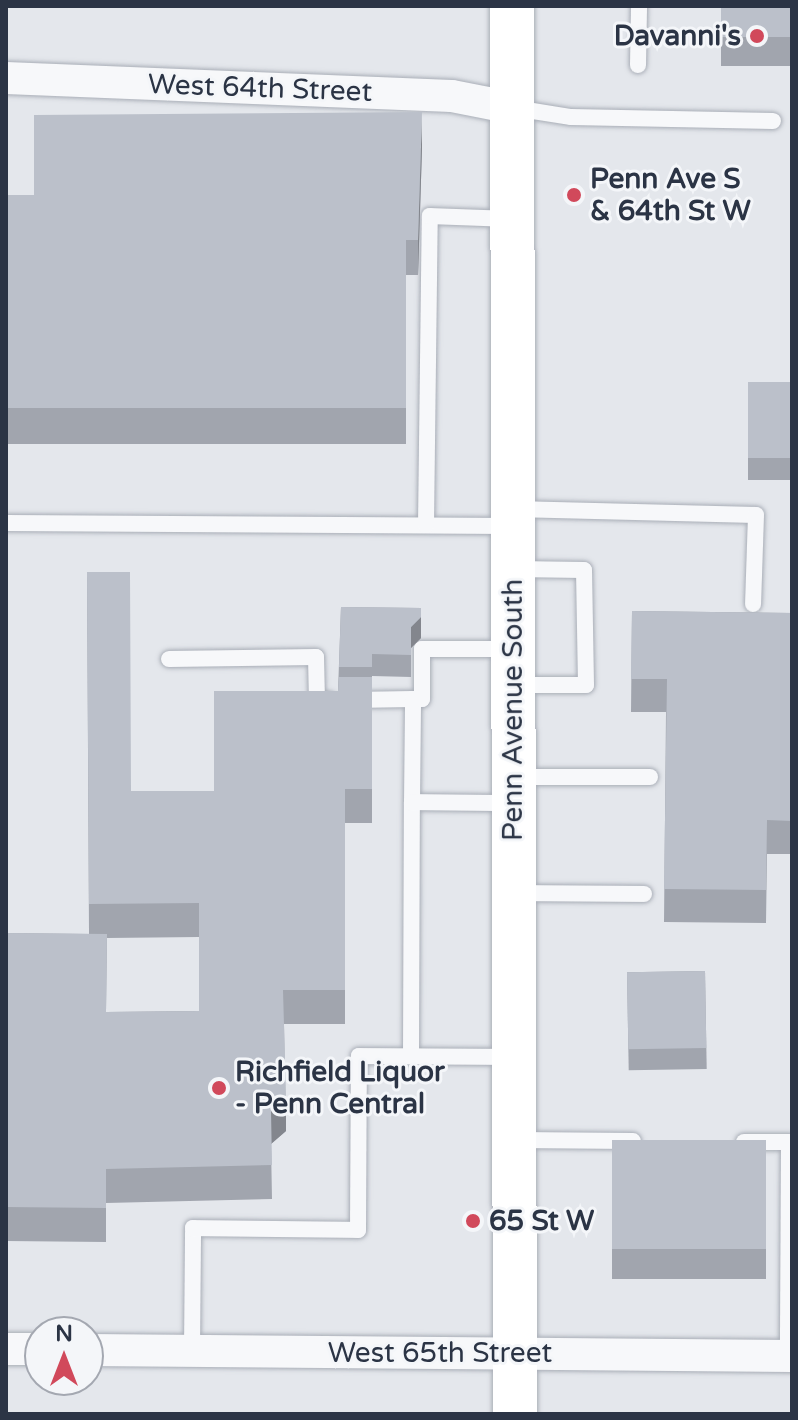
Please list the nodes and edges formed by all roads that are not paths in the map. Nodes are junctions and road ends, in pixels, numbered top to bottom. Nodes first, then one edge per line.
1 (512, 6) edge
2 (639, 6) edge
3 (638, 65) dead end
4 (6, 78) edge
5 (513, 108) junction
6 (773, 121) dead end
7 (512, 219) junction
8 (513, 518) junction
9 (6, 523) edge
10 (426, 525) junction
11 (513, 569) junction
12 (753, 604) dead end
13 (169, 659) dead end
14 (513, 667) junction
15 (413, 699) junction
16 (650, 777) dead end
17 (514, 790) junction
18 (412, 802) junction
19 (514, 893) junction
20 (644, 894) dead end
21 (411, 1056) junction
22 (514, 1057) junction
23 (515, 1140) junction
24 (649, 1141) edge
25 (727, 1142) edge
26 (104, 1350) edge
27 (192, 1351) junction
28 (515, 1353) junction
29 (790, 1356) edge
30 (515, 1414) edge

1 - 5 main road, Penn Avenue South
2 - 3 lane
4 - 5 street, West 64th Street
5 - 6 lane
5 - 7 main road, Penn Avenue South
7 - 8 main road, Penn Avenue South
7 - 10 lane
8 - 10 lane
8 - 11 main road, Penn Avenue South
8 - 12 lane
9 - 10 lane
11 - 14 main road, Penn Avenue South
11 - 14 lane
13 - 15 lane
14 - 15 lane
14 - 17 main road, Penn Avenue South
15 - 18 lane
16 - 17 lane
17 - 18 lane
17 - 19 main road, Penn Avenue South
18 - 21 lane
19 - 20 lane
19 - 22 main road, Penn Avenue South
21 - 22 lane
21 - 27 lane
22 - 23 main road, Penn Avenue South
23 - 24 lane
23 - 28 main road, Penn Avenue South
25 - 29 lane
26 - 27 street, West 65th Street
27 - 28 street, West 65th Street
28 - 29 street, West 65th Street
28 - 30 main road, Penn Avenue South

